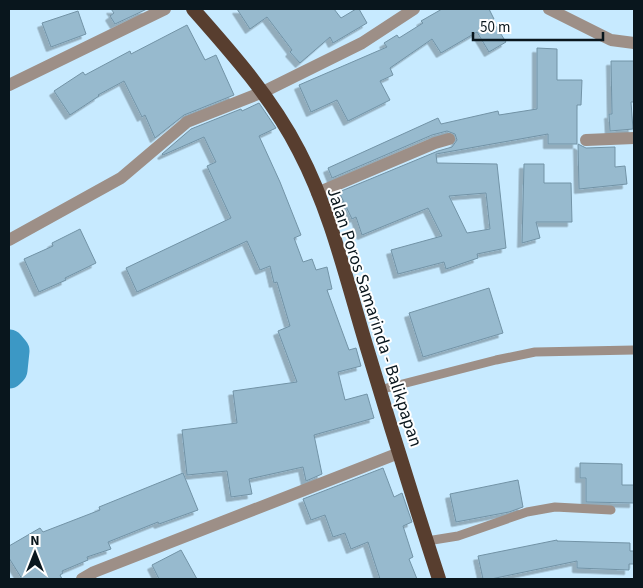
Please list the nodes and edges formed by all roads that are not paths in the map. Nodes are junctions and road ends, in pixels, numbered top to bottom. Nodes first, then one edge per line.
1 (165, 9) edge
2 (193, 9) edge
3 (414, 9) edge
4 (549, 9) edge
5 (634, 43) edge
6 (9, 85) edge
7 (263, 92) junction
8 (634, 138) edge
9 (449, 139) dead end
10 (586, 140) dead end
11 (318, 193) junction
12 (9, 240) edge
13 (634, 350) edge
14 (379, 390) junction
15 (398, 453) junction
16 (611, 510) dead end
17 (427, 541) junction
18 (82, 579) edge
19 (439, 579) edge

1 - 6 street
2 - 7 highway, Jalan Poros Samarinda - Balikpapan
3 - 7 street
4 - 5 street
7 - 11 highway, Jalan Poros Samarinda - Balikpapan
7 - 12 street
8 - 10 street
9 - 11 street
11 - 14 highway, Jalan Poros Samarinda - Balikpapan
13 - 14 lane
14 - 15 highway, Jalan Poros Samarinda - Balikpapan
15 - 17 highway, Jalan Poros Samarinda - Balikpapan
15 - 18 street
16 - 17 lane
17 - 19 highway, Jalan Poros Samarinda - Balikpapan

